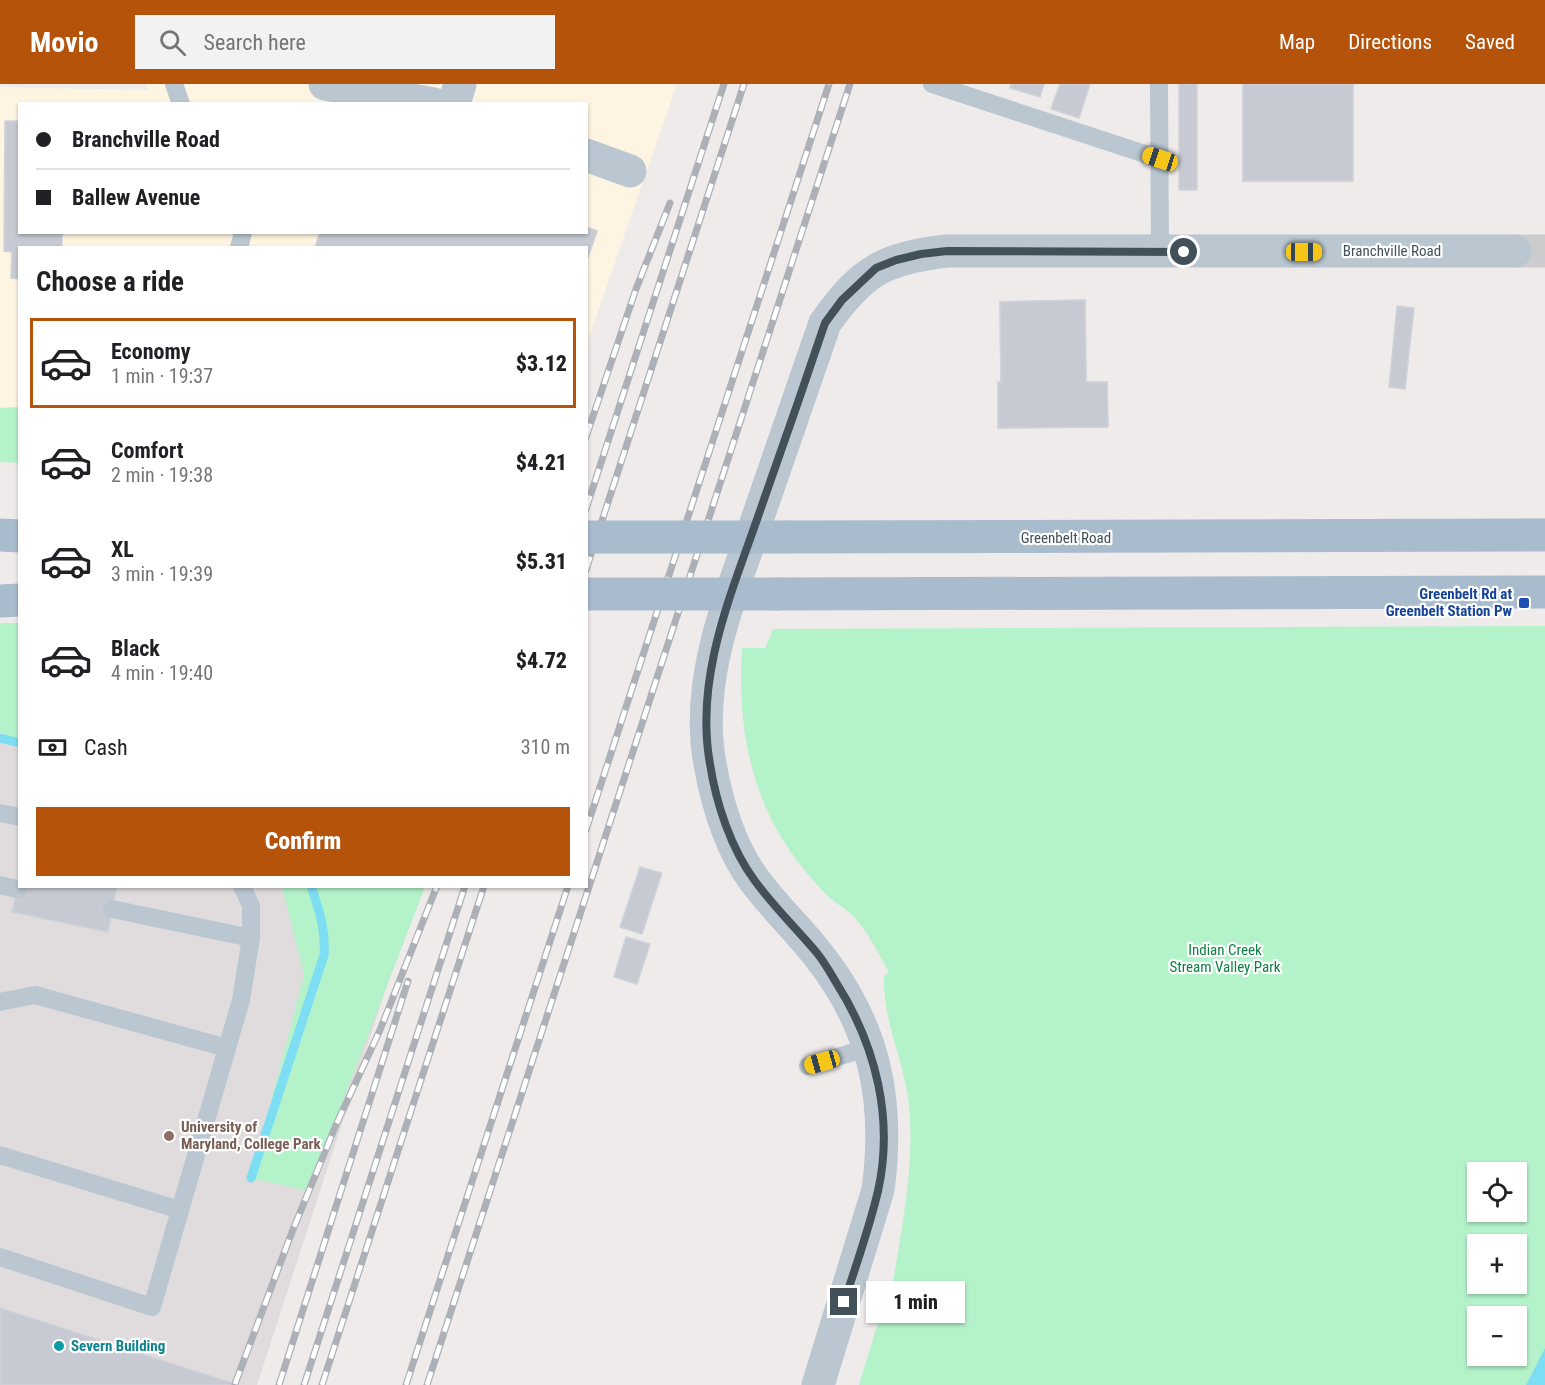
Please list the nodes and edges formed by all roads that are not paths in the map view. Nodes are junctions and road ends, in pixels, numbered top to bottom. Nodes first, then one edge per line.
1 (174, 84) edge
2 (325, 84) edge
3 (460, 84) edge
4 (932, 84) edge
5 (1159, 84) edge
6 (180, 102) edge
7 (423, 102) edge
8 (455, 102) edge
9 (588, 156) edge
10 (1160, 159) junction
11 (630, 171) dead end
12 (1515, 251) tunnel mouth
13 (1160, 252) junction
14 (0, 535) edge
15 (18, 536) edge
16 (1545, 536) edge
17 (588, 537) edge
18 (1545, 592) edge
19 (588, 594) edge
20 (18, 600) edge
21 (0, 601) edge
22 (0, 813) edge
23 (18, 817) edge
24 (243, 888) edge
25 (112, 909) dead end
26 (251, 938) junction
27 (0, 1002) edge
28 (870, 1047) junction
29 (227, 1048) junction
30 (808, 1066) dead end
31 (0, 1155) edge
32 (180, 1210) junction
33 (0, 1257) edge
34 (818, 1385) edge

1 - 6 lane
2 - 7 street
3 - 8 street
4 - 10 lane
5 - 10 lane
9 - 11 street
10 - 13 lane
12 - 13 street, Branchville Road
13 - 28 street, Branchville Road
14 - 15 main road
16 - 17 main road, Greenbelt Road, bridge
18 - 19 main road, bridge
20 - 21 main road
22 - 23 lane
24 - 26 lane
25 - 26 lane
26 - 29 lane
27 - 29 lane
28 - 30 lane
28 - 34 street
29 - 32 lane
31 - 32 lane
32 - 33 lane

